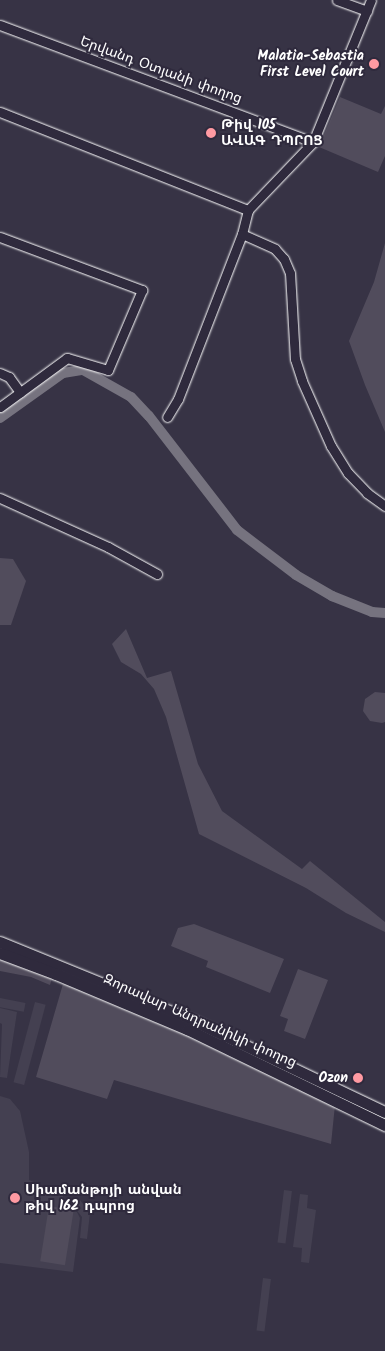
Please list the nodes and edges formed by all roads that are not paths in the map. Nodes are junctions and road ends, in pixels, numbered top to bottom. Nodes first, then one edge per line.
1 (337, 0) edge
2 (371, 0) edge
3 (367, 11) junction
4 (0, 25) edge
5 (0, 112) edge
6 (313, 142) junction
7 (248, 210) junction
8 (242, 234) junction
9 (0, 236) edge
10 (0, 373) edge
11 (20, 392) junction
12 (0, 407) edge
13 (167, 417) dead end
14 (0, 498) edge
15 (385, 506) edge
16 (157, 574) dead end
17 (0, 942) edge
18 (0, 953) edge
19 (58, 970) junction
20 (330, 1090) junction
21 (385, 1112) edge
22 (385, 1124) edge

1 - 3 street
2 - 3 street
3 - 6 street
4 - 6 street, Երվանդ Օտյանի փողոց
5 - 7 street
6 - 7 street
7 - 8 street
8 - 13 street
8 - 15 street
9 - 11 street
10 - 11 street
11 - 12 street
14 - 16 street
17 - 19 main road, Զորավար Անդրանիկի փողոց
18 - 19 main road, Զորավար Անդրանիկի փողոց
19 - 20 main road, Զորավար Անդրանիկի փողոց
20 - 21 main road, Զորավար Անդրանիկի փողոց
20 - 22 main road, Զորավար Անդրանիկի փողոց

